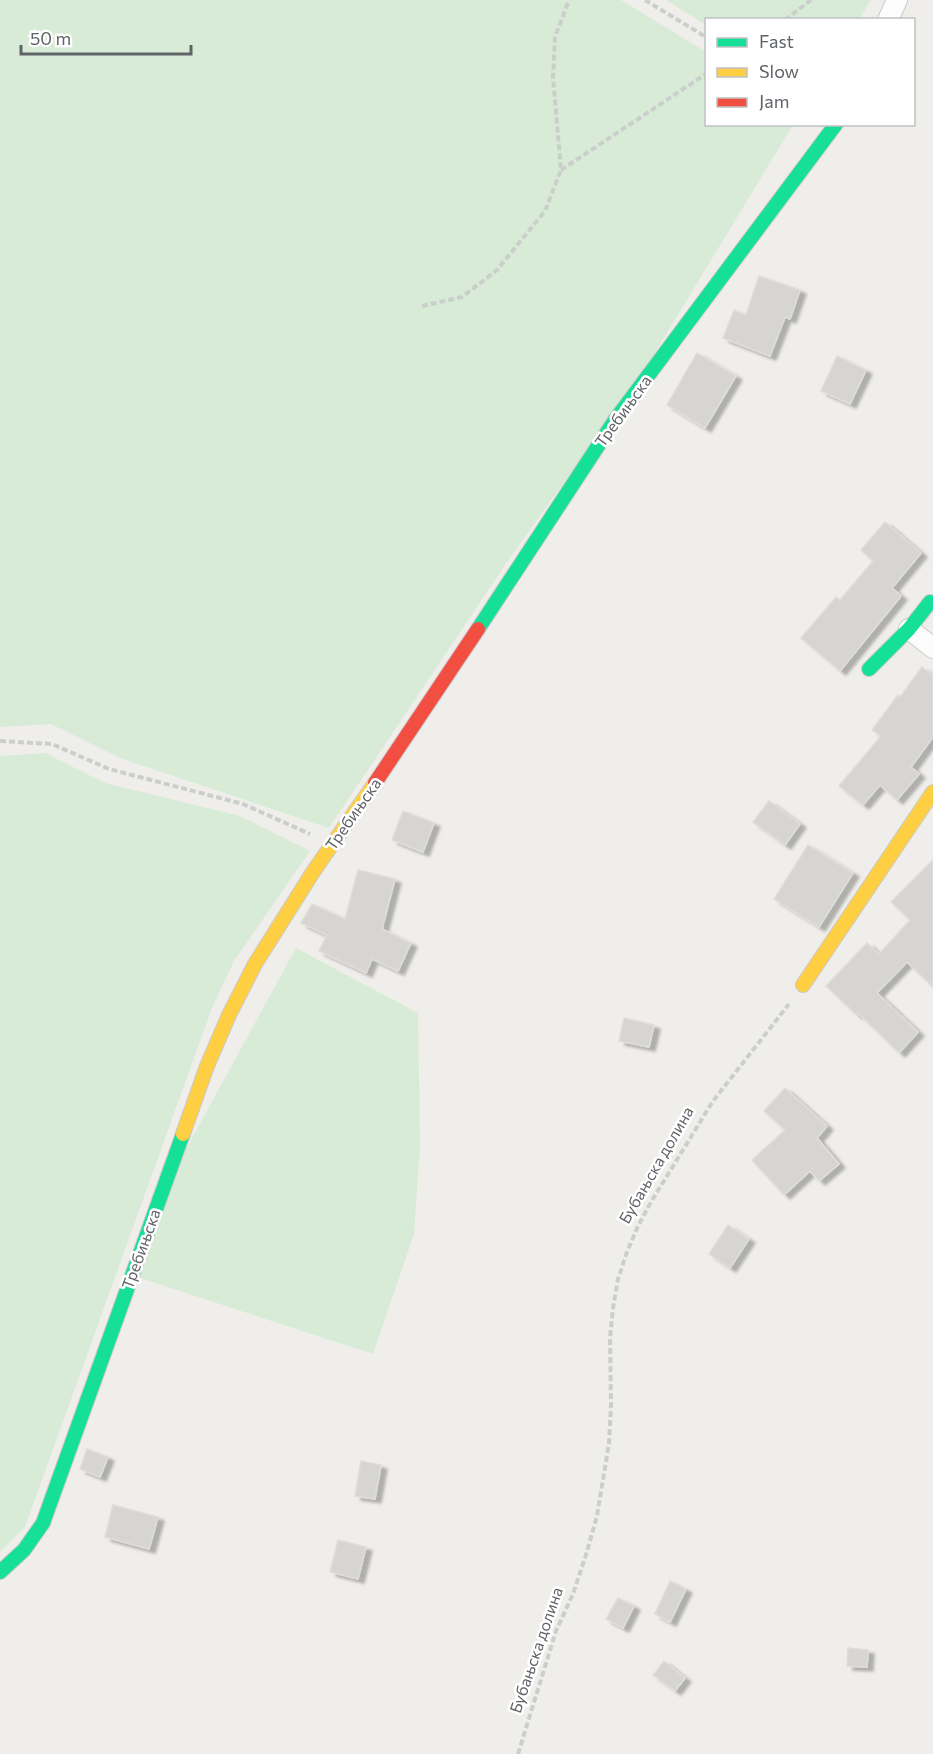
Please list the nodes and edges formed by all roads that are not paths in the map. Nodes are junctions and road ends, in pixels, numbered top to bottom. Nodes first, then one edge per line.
1 (897, 0) edge
2 (889, 18) edge
3 (835, 126) edge
4 (930, 602) dead end
5 (909, 628) junction
6 (933, 648) edge
7 (869, 669) dead end
8 (933, 792) edge
9 (804, 985) road end
10 (0, 1572) edge

1 - 2 street
3 - 10 street, Требињска
4 - 5 street
5 - 6 street
5 - 7 street
8 - 9 street

